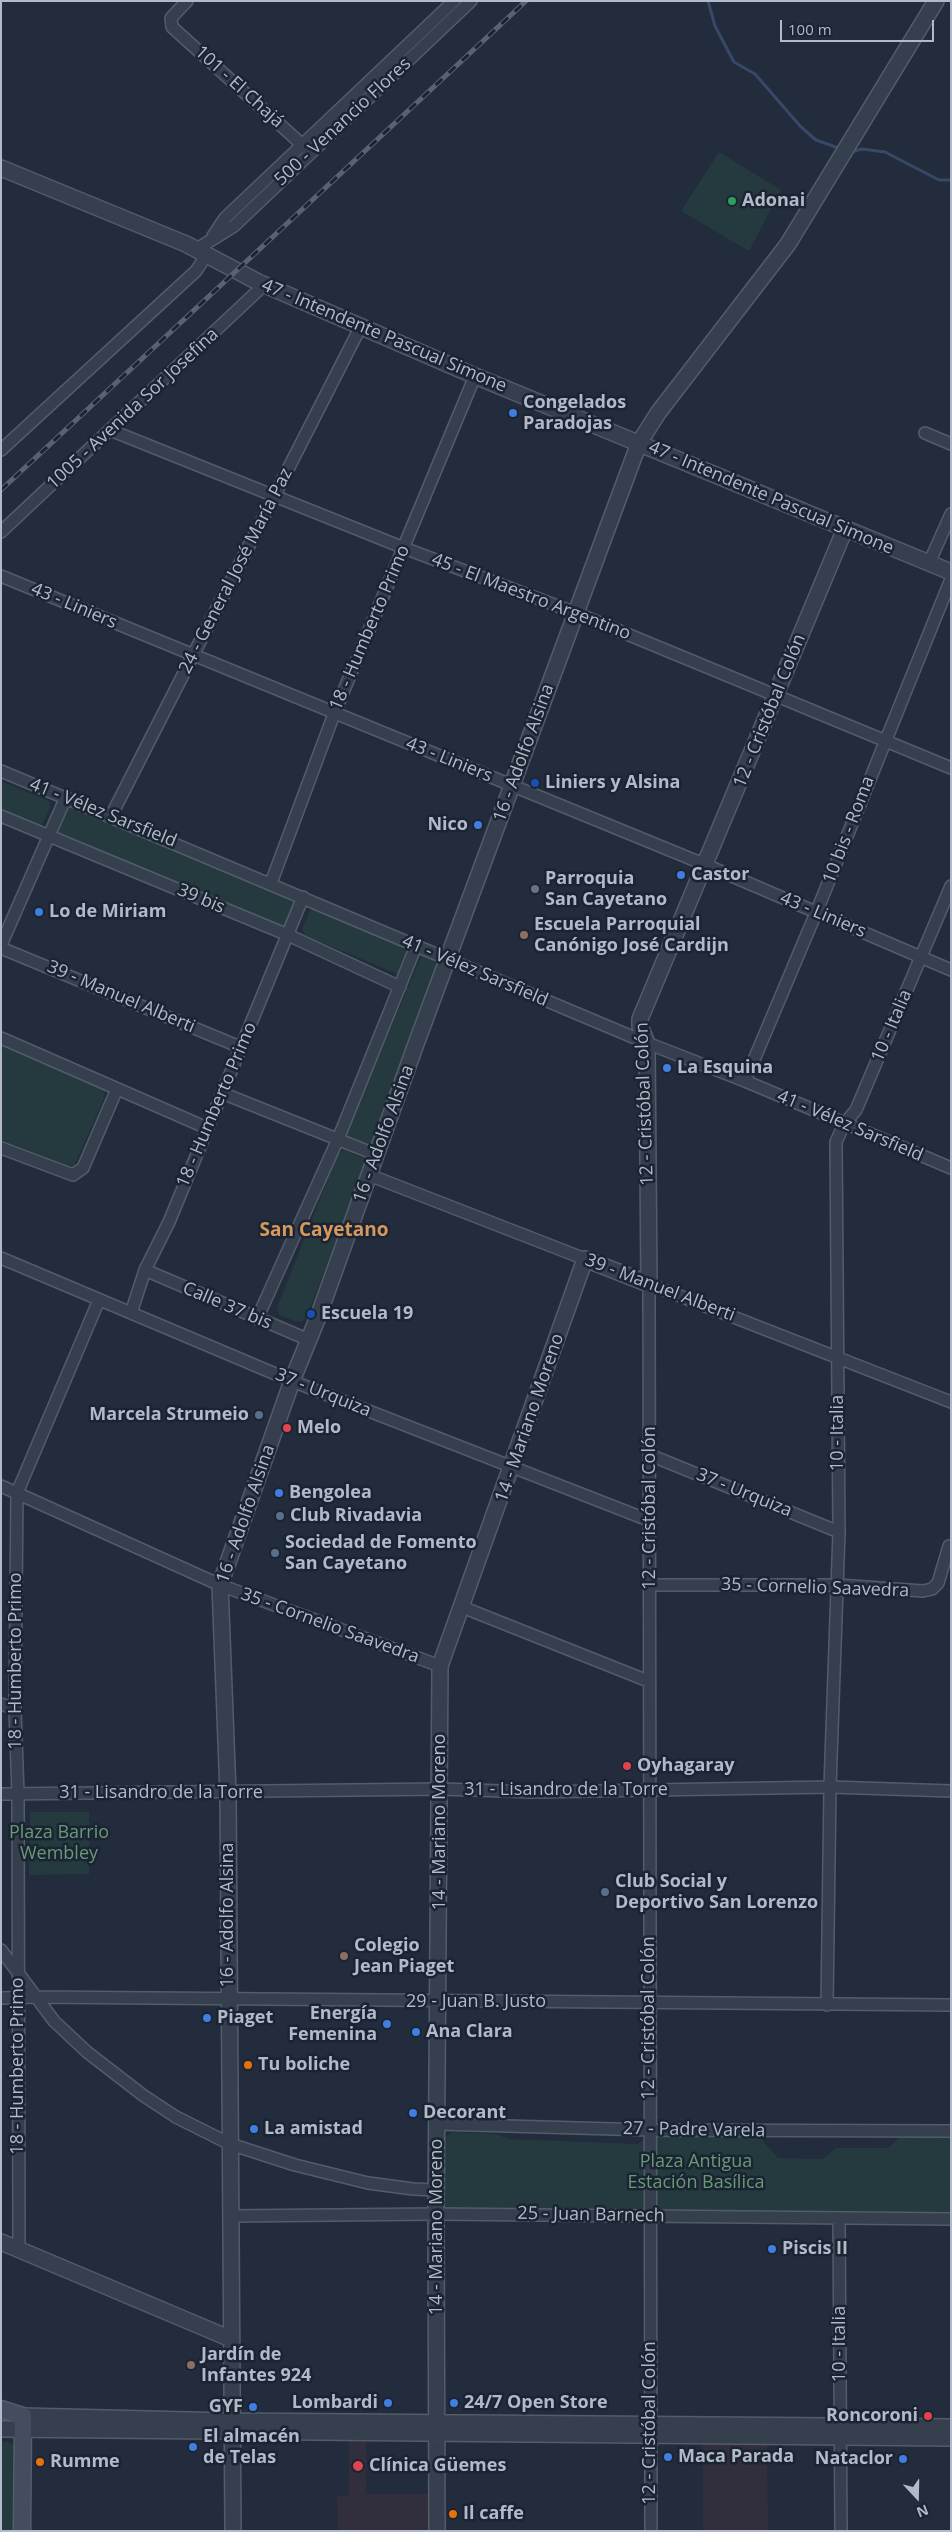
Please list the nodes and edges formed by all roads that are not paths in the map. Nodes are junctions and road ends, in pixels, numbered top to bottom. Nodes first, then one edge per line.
1 (187, 1) edge
2 (936, 1) edge
3 (461, 2) edge
4 (307, 149) junction
5 (1, 168) edge
6 (202, 252) junction
7 (264, 285) junction
8 (361, 326) junction
9 (475, 376) junction
10 (110, 430) junction
11 (925, 433) dead end
12 (639, 443) junction
13 (951, 444) edge
14 (1, 450) edge
15 (273, 496) junction
16 (951, 514) edge
17 (845, 528) junction
18 (1, 532) edge
19 (404, 548) junction
20 (929, 563) junction
21 (951, 572) edge
22 (1, 576) edge
23 (951, 579) edge
24 (576, 613) junction
25 (193, 656) junction
26 (776, 696) junction
27 (334, 714) junction
28 (884, 739) junction
29 (951, 768) edge
30 (1, 771) edge
31 (512, 786) junction
32 (66, 797) junction
33 (1, 816) edge
34 (111, 816) junction
35 (48, 835) junction
36 (706, 865) junction
37 (270, 883) junction
38 (951, 886) edge
39 (303, 897) junction
40 (816, 912) junction
41 (288, 936) junction
42 (1, 946) edge
43 (416, 946) junction
44 (921, 957) junction
45 (448, 959) junction
46 (951, 970) edge
47 (400, 987) junction
48 (1, 1038) edge
49 (647, 1043) junction
50 (240, 1047) junction
51 (745, 1081) junction
52 (117, 1089) junction
53 (222, 1093) junction
54 (844, 1124) junction
55 (207, 1128) junction
56 (338, 1139) junction
57 (1, 1148) edge
58 (377, 1155) junction
59 (951, 1168) edge
60 (369, 1175) junction
61 (1, 1258) edge
62 (585, 1259) junction
63 (145, 1270) junction
64 (649, 1284) junction
65 (99, 1300) junction
66 (131, 1313) junction
67 (257, 1319) junction
68 (309, 1340) junction
69 (838, 1358) junction
70 (292, 1382) junction
71 (951, 1402) edge
72 (650, 1455) junction
73 (512, 1468) junction
74 (1, 1486) edge
75 (17, 1493) junction
76 (648, 1520) junction
77 (839, 1532) junction
78 (950, 1545) edge
79 (220, 1585) junction
80 (650, 1585) junction
81 (838, 1585) junction
82 (462, 1607) junction
83 (440, 1666) junction
84 (648, 1681) junction
85 (1, 1704) edge
86 (15, 1709) junction
87 (830, 1787) junction
88 (441, 1790) junction
89 (648, 1790) junction
90 (951, 1791) edge
91 (228, 1793) junction
92 (1, 1794) edge
93 (18, 1794) junction
94 (1, 1950) edge
95 (17, 1970) junction
96 (17, 1997) junction
97 (38, 1997) junction
98 (1, 1998) edge
99 (228, 1999) junction
100 (439, 2002) junction
101 (649, 2003) junction
102 (827, 2005) junction
103 (951, 2005) edge
104 (437, 2124) junction
105 (649, 2130) junction
106 (951, 2131) edge
107 (230, 2144) junction
108 (437, 2190) junction
109 (436, 2214) junction
110 (231, 2216) junction
111 (650, 2216) junction
112 (839, 2218) junction
113 (951, 2219) edge
114 (1, 2242) edge
115 (19, 2248) junction
116 (232, 2340) junction
117 (1, 2409) edge
118 (23, 2422) junction
119 (231, 2426) junction
120 (951, 2427) edge
121 (436, 2428) junction
122 (1, 2429) edge
123 (649, 2430) junction
124 (840, 2431) junction
125 (951, 2438) edge
126 (22, 2531) edge
127 (233, 2531) edge
128 (437, 2531) edge
129 (651, 2531) edge
130 (841, 2531) edge

1 - 4 street, 101 - El Chajá
2 - 12 street, 16 - Adolfo Alsina
3 - 4 street, 500 - Venancio Flores
4 - 6 street, 500 - Venancio Flores
5 - 6 street, 47 - Intendente Pascual Simone
6 - 7 street, 47 - Intendente Pascual Simone
6 - 14 street, 500 - Venancio Flores
7 - 8 street, 47 - Intendente Pascual Simone
7 - 10 street, 1005 - Avenida Sor Josefina
8 - 9 street, 47 - Intendente Pascual Simone
8 - 15 street, 24 - General José María Paz
9 - 12 street, 47 - Intendente Pascual Simone
9 - 19 street, 18 - Humberto Primo
10 - 15 street, 45 - El Maestro Argentino
10 - 18 street, 1005 - Avenida Sor Josefina
11 - 13 street
12 - 17 street, 47 - Intendente Pascual Simone
12 - 24 street, 16 - Adolfo Alsina
15 - 19 street, 45 - El Maestro Argentino
15 - 25 street, 24 - General José María Paz
16 - 20 street
17 - 20 street, 47 - Intendente Pascual Simone
17 - 26 street, 12 - Cristóbal Colón
19 - 24 street, 45 - El Maestro Argentino
19 - 27 street, 18 - Humberto Primo
20 - 21 street, 47 - Intendente Pascual Simone
22 - 25 street, 43 - Liniers
23 - 28 street, 10 bis - Roma
24 - 26 street, 45 - El Maestro Argentino
24 - 31 street, 16 - Adolfo Alsina
25 - 27 street, 43 - Liniers
25 - 34 street, 24 - General José María Paz
26 - 28 street, 45 - El Maestro Argentino
26 - 36 street, 12 - Cristóbal Colón
27 - 31 street, 43 - Liniers
27 - 37 street, 18 - Humberto Primo
28 - 29 street, 45 - El Maestro Argentino
28 - 40 street, 10 bis - Roma
30 - 32 street, 41 - Vélez Sarsfield
31 - 36 street, 43 - Liniers
31 - 45 street, 16 - Adolfo Alsina
32 - 34 street, 41 - Vélez Sarsfield
32 - 35 street
33 - 35 street, 39 bis
34 - 37 street, 41 - Vélez Sarsfield
35 - 41 street, 39 bis
35 - 42 street
36 - 40 street, 43 - Liniers
36 - 49 street, 12 - Cristóbal Colón
37 - 39 street, 41 - Vélez Sarsfield
38 - 44 street, 10 - Italia
39 - 41 street, 18 - Humberto Primo
39 - 43 street, 41 - Vélez Sarsfield
40 - 44 street, 43 - Liniers
40 - 51 street, 10 bis - Roma
41 - 47 street, 39 bis
41 - 50 street, 18 - Humberto Primo
42 - 50 street, 39 - Manuel Alberti
43 - 45 street, 41 - Vélez Sarsfield
43 - 47 street
44 - 46 street, 43 - Liniers
44 - 54 street, 10 - Italia
45 - 49 street, 41 - Vélez Sarsfield
45 - 58 street, 16 - Adolfo Alsina
47 - 56 street
48 - 52 street
49 - 51 street, 41 - Vélez Sarsfield
49 - 64 street, 12 - Cristóbal Colón
50 - 53 street, 18 - Humberto Primo
51 - 54 street, 41 - Vélez Sarsfield
52 - 55 street
52 - 57 street
53 - 55 street, 18 - Humberto Primo
53 - 56 street
54 - 59 street, 41 - Vélez Sarsfield
54 - 69 street, 10 - Italia
55 - 63 street, 18 - Humberto Primo
56 - 58 street
56 - 67 street
58 - 60 street, 16 - Adolfo Alsina
60 - 62 street, 39 - Manuel Alberti
60 - 68 street, 16 - Adolfo Alsina
61 - 65 street, 37 - Urquiza
62 - 64 street, 39 - Manuel Alberti
62 - 73 street, 14 - Mariano Moreno
63 - 66 street, 18 - Humberto Primo
63 - 67 street, Calle 37 bis
64 - 69 street, 39 - Manuel Alberti
64 - 72 street, 12 - Cristóbal Colón
65 - 66 street, 37 - Urquiza
65 - 75 street, 18 - Humberto Primo
66 - 70 street, 37 - Urquiza
67 - 68 street, Calle 37 bis
68 - 70 street, 16 - Adolfo Alsina
69 - 71 street, 39 - Manuel Alberti
69 - 77 street, 10 - Italia
70 - 73 street, 37 - Urquiza
70 - 79 street, 16 - Adolfo Alsina
72 - 76 street, 12 - Cristóbal Colón
72 - 77 street, 37 - Urquiza
73 - 76 street, 37 - Urquiza
73 - 82 street, 14 - Mariano Moreno
74 - 75 street, 35 - Cornelio Saavedra
75 - 79 street, 35 - Cornelio Saavedra
75 - 86 street, 18 - Humberto Primo
76 - 80 street, 12 - Cristóbal Colón
77 - 81 street, 10 - Italia
78 - 81 street, 35 - Cornelio Saavedra
79 - 83 street, 35 - Cornelio Saavedra
79 - 91 street, 16 - Adolfo Alsina
80 - 81 street, 35 - Cornelio Saavedra
80 - 84 street, 12 - Cristóbal Colón
81 - 87 street, 10 - Italia
82 - 83 street, 14 - Mariano Moreno
82 - 84 street
83 - 88 street, 14 - Mariano Moreno
84 - 89 street, 12 - Cristóbal Colón
85 - 86 street
86 - 93 street, 18 - Humberto Primo
87 - 89 street, 31 - Lisandro de la Torre
87 - 90 street, 31 - Lisandro de la Torre
87 - 102 street, 10 - Italia
88 - 89 street, 31 - Lisandro de la Torre
88 - 91 street, 31 - Lisandro de la Torre
88 - 100 street, 14 - Mariano Moreno
89 - 101 street, 12 - Cristóbal Colón
91 - 93 street, 31 - Lisandro de la Torre
91 - 99 street, 16 - Adolfo Alsina
92 - 93 street, 31 - Lisandro de la Torre
93 - 95 street, 18 - Humberto Primo
94 - 95 street
95 - 96 street, 18 - Humberto Primo
95 - 97 street
96 - 97 street, 29 - Juan B. Justo
96 - 98 street, 29 - Juan B. Justo
96 - 115 street, 18 - Humberto Primo
97 - 99 street, 29 - Juan B. Justo
97 - 107 street
99 - 100 street, 29 - Juan B. Justo
99 - 107 street, 16 - Adolfo Alsina
100 - 101 street, 29 - Juan B. Justo
100 - 104 street, 14 - Mariano Moreno
101 - 102 street, 29 - Juan B. Justo
101 - 105 street, 12 - Cristóbal Colón
102 - 103 street, 29 - Juan B. Justo
104 - 105 street, 27 - Padre Varela
104 - 108 street, 14 - Mariano Moreno
105 - 106 street, 27 - Padre Varela
105 - 111 street, 12 - Cristóbal Colón
107 - 108 street
107 - 110 street, 16 - Adolfo Alsina
108 - 109 street, 14 - Mariano Moreno
109 - 110 street, 25 - Juan Barnech
109 - 111 street, 25 - Juan Barnech
109 - 121 street, 14 - Mariano Moreno
110 - 116 street, 16 - Adolfo Alsina
111 - 112 street, 25 - Juan Barnech
111 - 123 street, 12 - Cristóbal Colón
112 - 113 street, 25 - Juan Barnech
112 - 124 street, 10 - Italia
114 - 115 street
115 - 116 street
116 - 119 street, 16 - Adolfo Alsina
117 - 118 main road
118 - 119 street
118 - 122 street
118 - 126 main road
119 - 121 street
119 - 127 street, 16 - Adolfo Alsina
120 - 124 street
121 - 123 street
121 - 128 street, 14 - Mariano Moreno
123 - 124 street
123 - 129 street, 12 - Cristóbal Colón
124 - 125 street
124 - 130 street, 10 - Italia

